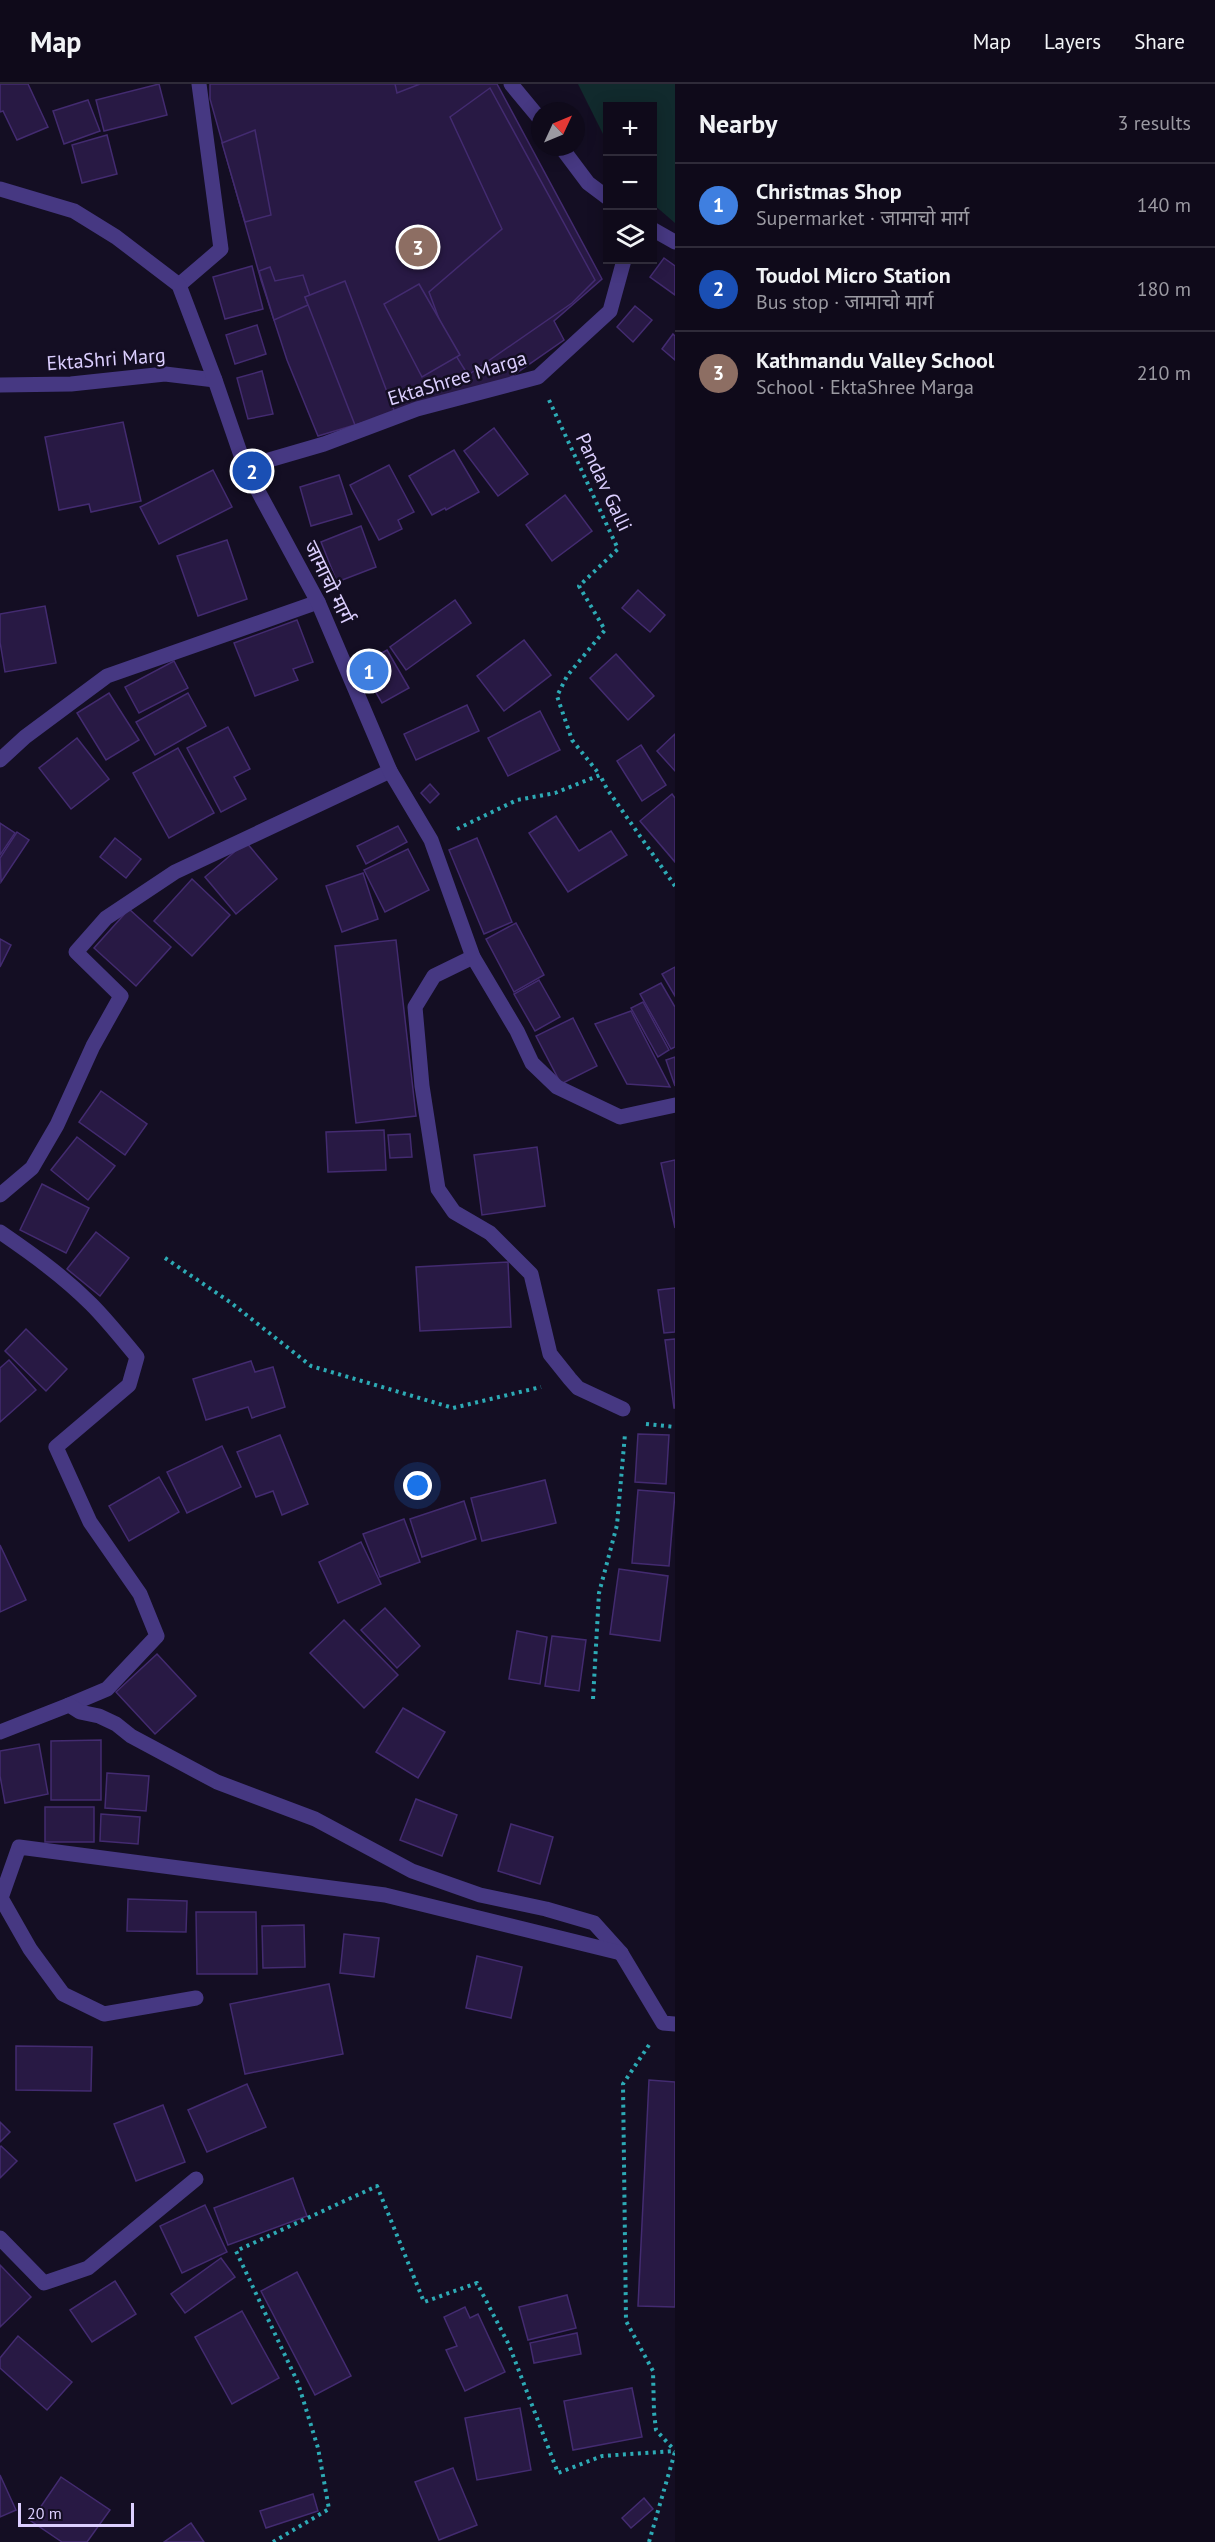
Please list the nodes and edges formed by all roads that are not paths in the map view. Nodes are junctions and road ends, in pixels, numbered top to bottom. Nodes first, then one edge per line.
1 (199, 84) edge
2 (510, 84) edge
3 (531, 108) edge
4 (568, 156) edge
5 (0, 189) edge
6 (603, 194) edge
7 (657, 232) edge
8 (675, 242) edge
9 (623, 264) edge
10 (179, 285) junction
11 (215, 380) junction
12 (0, 386) edge
13 (245, 467) junction
14 (318, 603) junction
15 (0, 760) edge
16 (390, 771) junction
17 (473, 957) junction
18 (675, 1104) edge
19 (0, 1195) edge
20 (0, 1232) edge
21 (623, 1409) dead end
22 (69, 1705) junction
23 (0, 1732) edge
24 (621, 1953) junction
25 (196, 1998) dead end
26 (669, 2024) edge
27 (196, 2179) dead end
28 (0, 2238) edge

1 - 10 street
2 - 3 street
4 - 6 street
5 - 10 street
7 - 8 street
9 - 13 street, EktaShree Marga
10 - 11 street, जामाचो मार्ग
11 - 12 street, EktaShri Marg
11 - 13 street, जामाचो मार्ग
13 - 14 street, जामाचो मार्ग
14 - 15 street
14 - 16 street, जामाचो मार्ग
16 - 17 street, जामाचो मार्ग
16 - 19 street
17 - 18 street, जामाचो मार्ग
17 - 21 street
20 - 22 street
22 - 23 street
22 - 24 street
24 - 25 street
24 - 26 street
27 - 28 street

